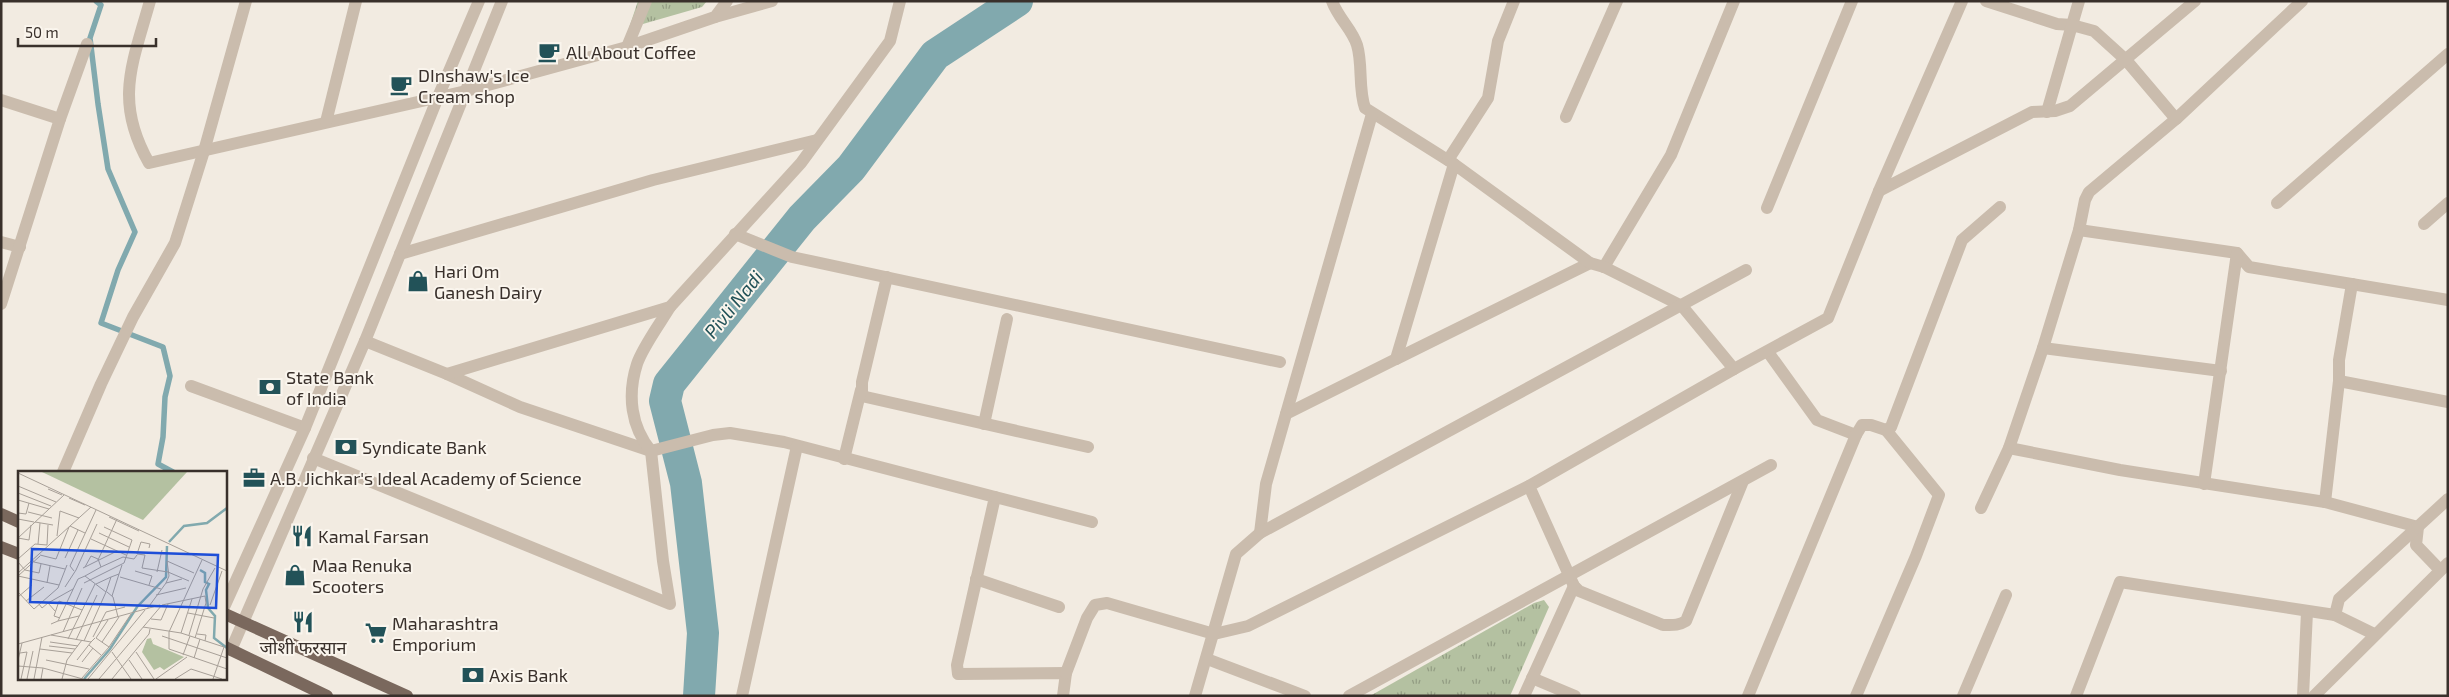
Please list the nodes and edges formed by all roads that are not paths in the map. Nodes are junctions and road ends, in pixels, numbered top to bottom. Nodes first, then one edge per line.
1 (150, 1) edge
2 (246, 1) edge
3 (356, 1) edge
4 (479, 1) edge
5 (502, 1) edge
6 (646, 1) edge
7 (727, 1) edge
8 (772, 1) edge
9 (900, 1) edge
10 (1332, 1) edge
11 (1514, 1) edge
12 (1617, 1) edge
13 (1734, 1) edge
14 (1852, 1) edge
15 (1962, 1) edge
16 (1986, 1) edge
17 (2079, 1) edge
18 (2194, 1) edge
19 (2302, 1) edge
20 (715, 17) junction
21 (2072, 25) junction
22 (87, 44) dead end
23 (627, 47) junction
24 (2448, 54) edge
25 (2126, 60) junction
26 (466, 91) junction
27 (438, 97) junction
28 (1, 100) edge
29 (2047, 112) junction
30 (1372, 114) junction
31 (1566, 117) dead end
32 (60, 119) junction
33 (2176, 119) junction
34 (326, 122) junction
35 (817, 140) junction
36 (204, 151) junction
37 (1451, 162) junction
38 (1878, 191) junction
39 (2278, 203) dead end
40 (2448, 203) edge
41 (2000, 207) dead end
42 (1767, 208) dead end
43 (2424, 224) dead end
44 (2079, 230) junction
45 (735, 234) junction
46 (1, 242) edge
47 (20, 247) junction
48 (2237, 253) junction
49 (400, 254) junction
50 (1590, 264) junction
51 (1604, 267) junction
52 (1746, 270) dead end
53 (887, 277) junction
54 (2352, 284) junction
55 (2448, 300) edge
56 (1, 304) edge
57 (1682, 306) junction
58 (670, 307) junction
59 (1007, 319) dead end
60 (365, 341) junction
61 (2043, 348) junction
62 (1768, 352) junction
63 (1396, 359) junction
64 (1280, 362) dead end
65 (1734, 369) junction
66 (2221, 371) junction
67 (448, 374) junction
68 (2339, 382) junction
69 (191, 386) dead end
70 (861, 390) junction
71 (2448, 402) edge
72 (1286, 414) junction
73 (984, 424) junction
74 (305, 428) junction
75 (1886, 430) junction
76 (1856, 435) junction
77 (797, 446) junction
78 (1088, 447) dead end
79 (2009, 448) junction
80 (651, 451) junction
81 (313, 458) junction
82 (844, 459) junction
83 (1771, 466) dead end
84 (63, 471) edge
85 (1743, 481) junction
86 (2204, 484) junction
87 (1529, 486) junction
88 (995, 497) junction
89 (2448, 499) edge
90 (2325, 502) junction
91 (1981, 508) dead end
92 (1, 514) edge
93 (18, 522) edge
94 (1092, 522) dead end
95 (2418, 527) junction
96 (1260, 533) junction
97 (1, 547) edge
98 (18, 554) edge
99 (2444, 566) edge
100 (976, 579) junction
101 (1571, 581) junction
102 (2006, 595) dead end
103 (226, 603) edge
104 (1059, 607) dead end
105 (2307, 612) junction
106 (226, 614) edge
107 (2335, 616) junction
108 (243, 622) junction
109 (1214, 634) junction
110 (2374, 634) junction
111 (228, 649) edge
112 (1207, 659) junction
113 (1066, 672) junction
114 (1532, 678) junction
115 (327, 696) edge
116 (408, 696) edge
117 (742, 696) edge
118 (1063, 696) edge
119 (1195, 696) edge
120 (1305, 696) edge
121 (1349, 696) edge
122 (1524, 696) edge
123 (1575, 696) edge
124 (1748, 696) edge
125 (1856, 696) edge
126 (1963, 696) edge
127 (2076, 696) edge
128 (2303, 696) edge
129 (2314, 696) edge

1 - 36 street
2 - 36 street
3 - 34 street
4 - 27 street
5 - 26 street
6 - 23 street
7 - 20 street
8 - 20 street
9 - 35 street
10 - 30 street
11 - 37 street
12 - 31 street
13 - 51 street
14 - 42 street
15 - 38 street
16 - 21 street
17 - 21 street
18 - 25 street
19 - 33 street
20 - 23 street
21 - 25 street
21 - 29 street
22 - 32 street
23 - 26 street
24 - 39 street
25 - 29 street
25 - 33 street
26 - 27 street
26 - 49 street
27 - 34 street
27 - 74 street
28 - 32 street
29 - 38 street
30 - 37 street
30 - 72 street
32 - 47 street
33 - 44 street
34 - 36 street
35 - 45 street
35 - 49 street
36 - 84 street
37 - 50 street
37 - 63 street
38 - 62 street
40 - 43 street
41 - 75 street
44 - 48 street
44 - 61 street
45 - 53 street
45 - 58 street
46 - 47 street
47 - 56 street
48 - 54 street
48 - 66 street
49 - 60 street
50 - 51 street
50 - 63 street
51 - 57 street
52 - 57 street
53 - 64 street
53 - 70 street
54 - 55 street
54 - 68 street
57 - 65 street
57 - 96 street
58 - 67 street
58 - 80 street
59 - 73 street
60 - 67 street
60 - 81 street
61 - 66 street
61 - 79 street
62 - 65 street
62 - 76 street
63 - 72 street
65 - 87 street
66 - 86 street
67 - 80 street
68 - 71 street
68 - 90 street
69 - 74 street
70 - 73 street
70 - 82 street
72 - 96 street
73 - 78 street
74 - 103 street
75 - 76 street
75 - 125 street
76 - 124 street
77 - 80 street
77 - 82 street
77 - 117 street
79 - 86 street
79 - 91 street
80 - 81 street
81 - 108 street
82 - 88 street
83 - 85 street
85 - 101 street
85 - 101 street
86 - 90 street
87 - 101 street
87 - 109 street
88 - 94 street
88 - 100 street
89 - 95 street
90 - 95 street
92 - 93 main road
95 - 99 street
95 - 107 street
96 - 109 street
97 - 98 main road
99 - 110 street
100 - 104 street
100 - 113 street
101 - 114 street
101 - 121 street
102 - 126 street
105 - 107 street
105 - 127 street
105 - 128 street
106 - 108 main road
107 - 110 street
108 - 111 street
108 - 116 main road
109 - 112 street
109 - 113 street
110 - 129 street
111 - 115 main road
112 - 119 street
112 - 120 street
113 - 118 street
114 - 122 street
114 - 123 street

